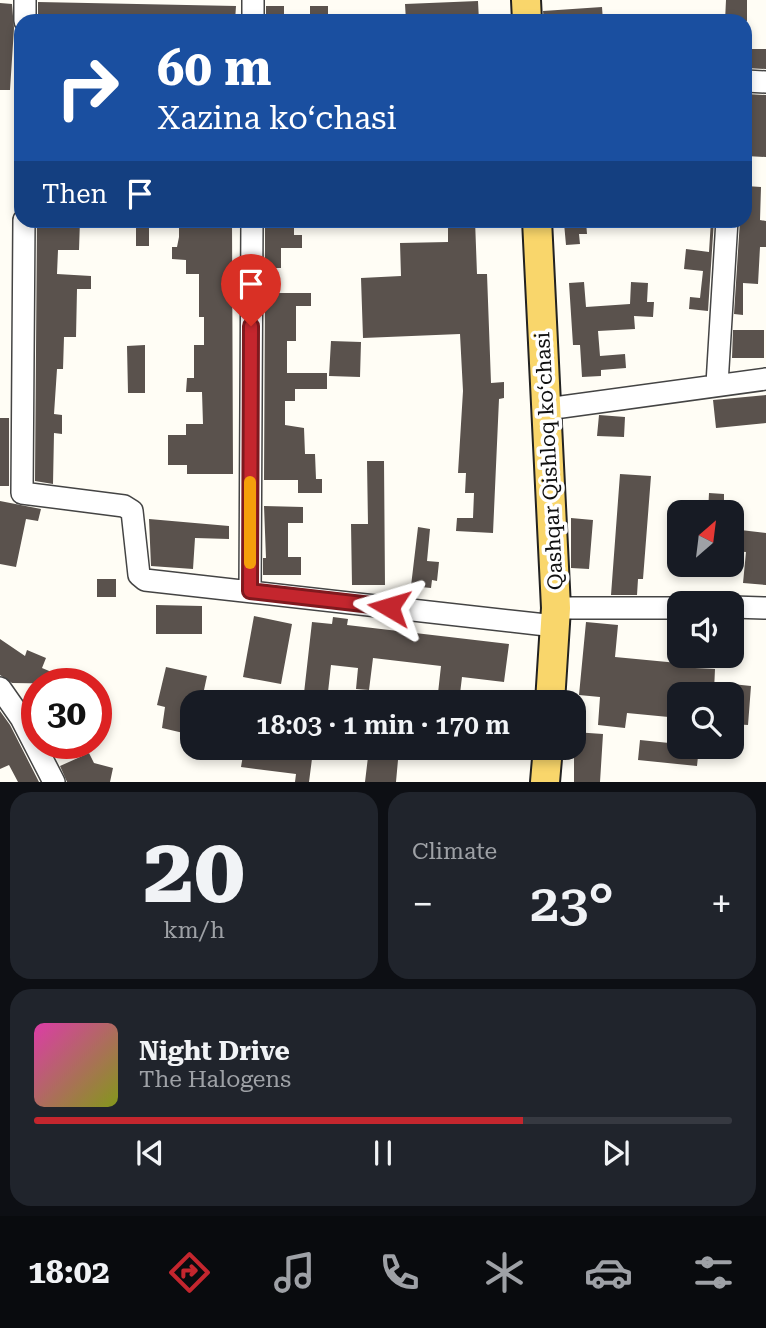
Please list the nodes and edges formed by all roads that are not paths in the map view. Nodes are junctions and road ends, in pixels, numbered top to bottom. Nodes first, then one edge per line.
1 (24, 228) edge
2 (252, 228) edge
3 (537, 228) edge
4 (727, 228) edge
5 (766, 379) edge
6 (717, 384) junction
7 (547, 409) junction
8 (250, 591) junction
9 (744, 607) edge
10 (766, 608) edge
11 (667, 609) edge
12 (556, 617) junction
13 (0, 688) edge
14 (551, 690) edge
15 (547, 760) edge
16 (54, 782) edge
17 (545, 782) edge

1 - 8 street
2 - 8 street
3 - 7 main road, Qashqar Qishloq koʻchasi
4 - 6 street
5 - 6 street
6 - 7 street
7 - 12 main road, Qashqar Qishloq koʻchasi
8 - 12 street
9 - 10 street
11 - 12 street
12 - 14 main road, Qashqar Qishloq koʻchasi
13 - 16 street
15 - 17 main road

